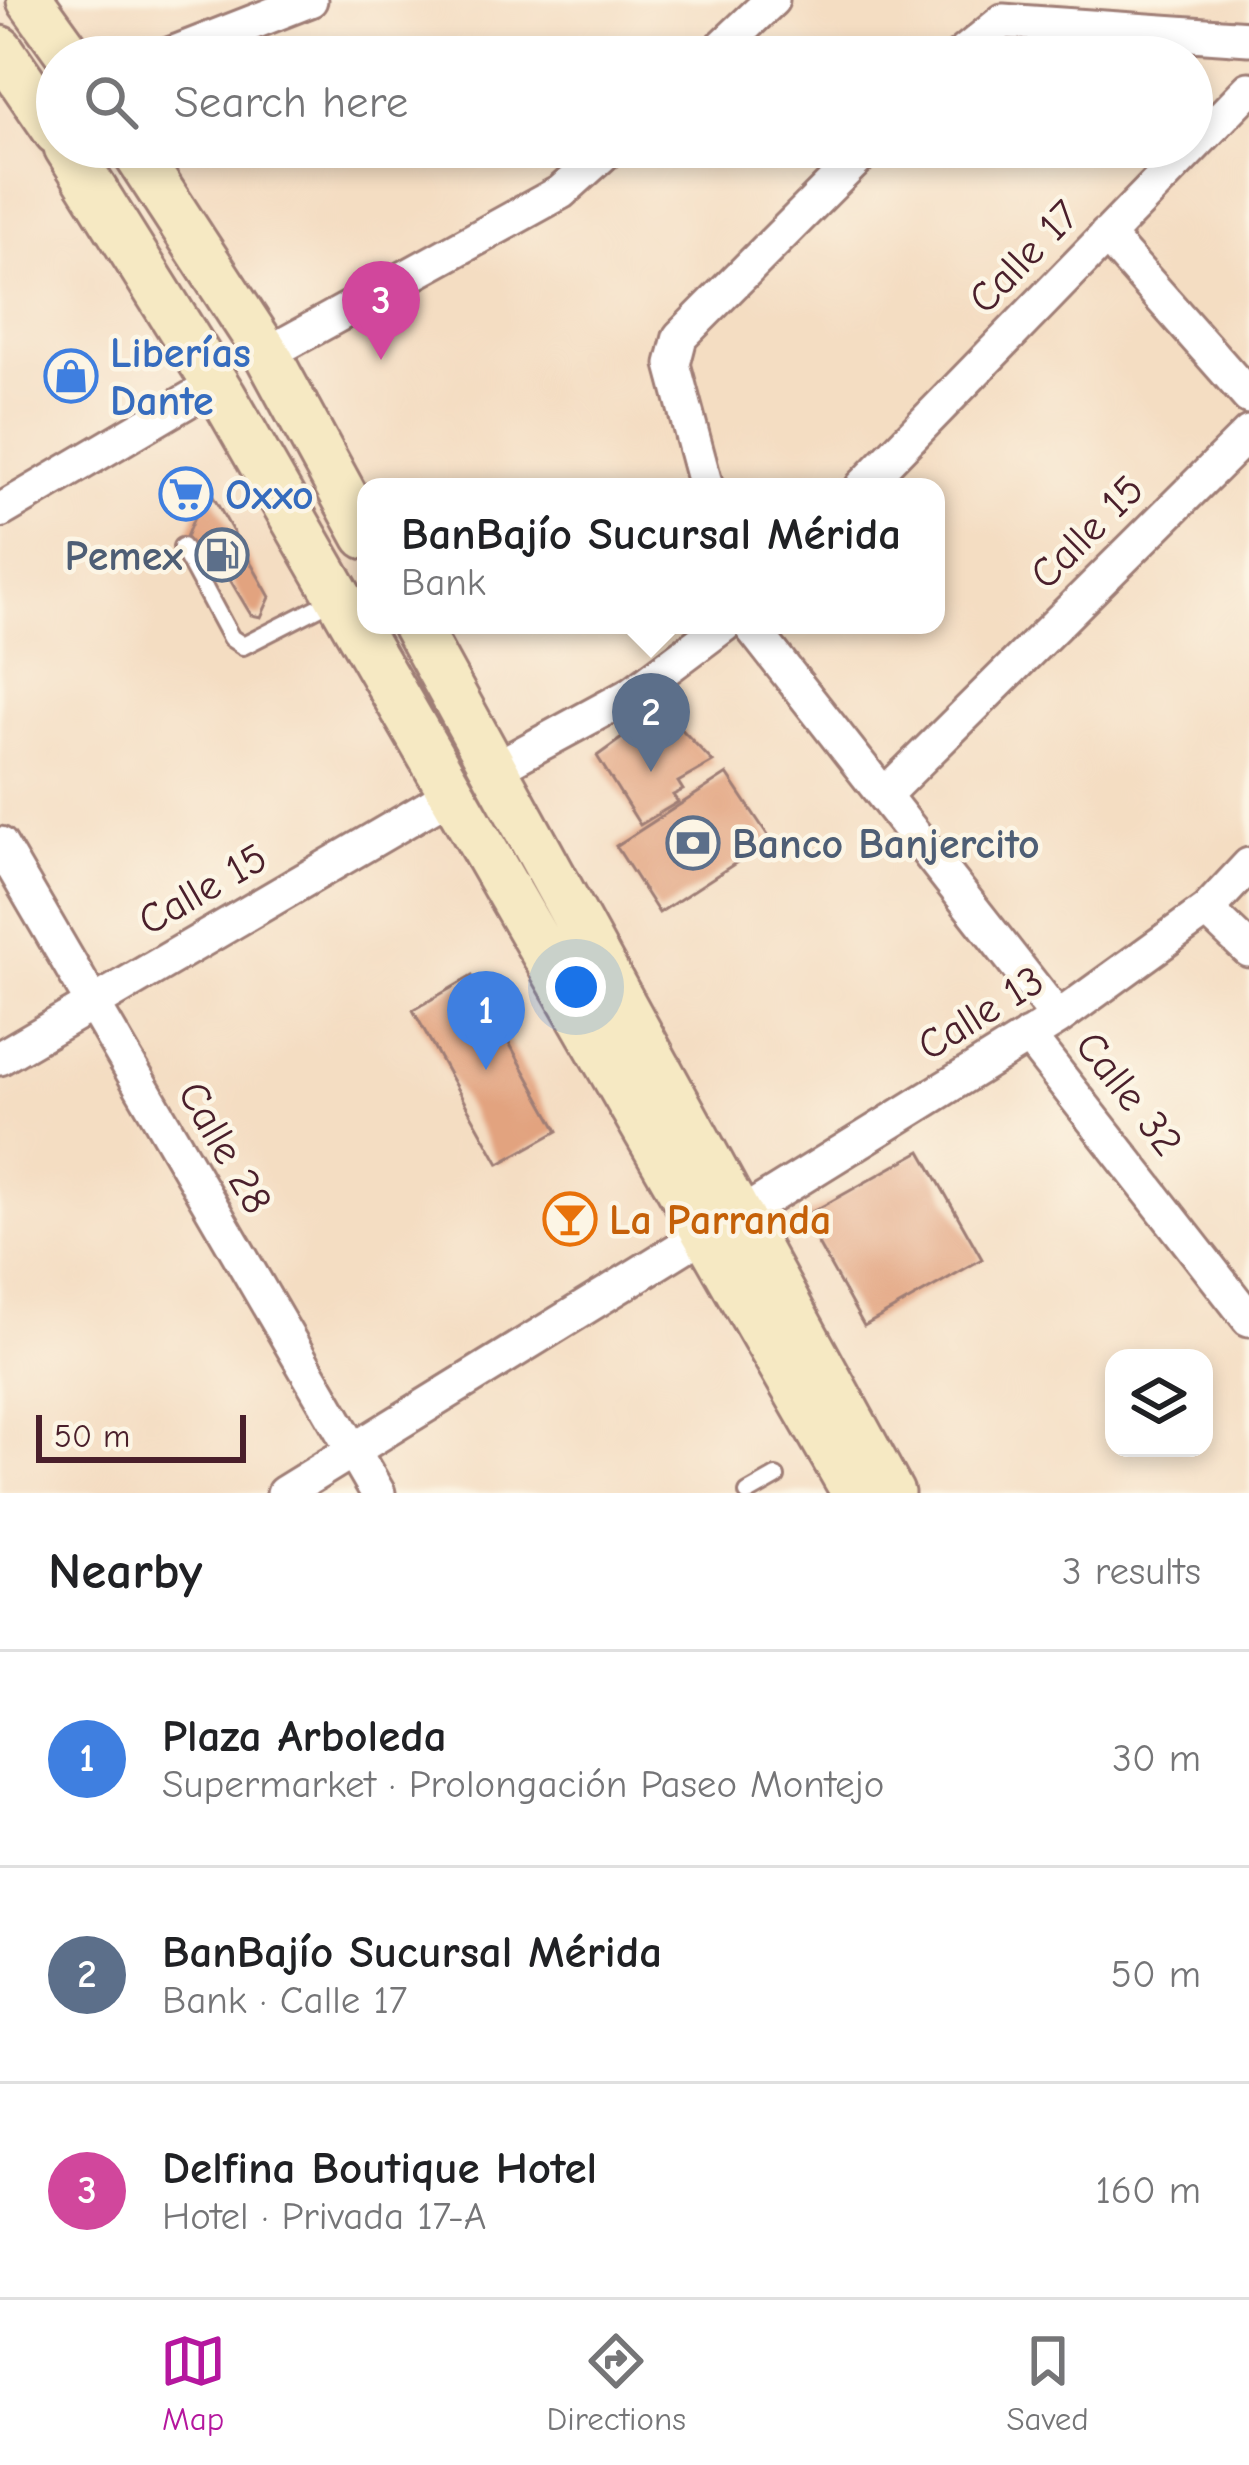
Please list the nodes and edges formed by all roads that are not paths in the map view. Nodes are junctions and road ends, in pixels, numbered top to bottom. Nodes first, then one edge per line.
1 (30, 0) edge
2 (310, 0) edge
3 (772, 0) edge
4 (56, 36) edge
5 (218, 36) edge
6 (734, 36) edge
7 (980, 36) edge
8 (1249, 38) edge
9 (0, 49) edge
10 (1249, 89) edge
11 (30, 110) edge
12 (1213, 126) edge
13 (80, 168) edge
14 (146, 168) edge
15 (588, 168) edge
16 (848, 168) edge
17 (1172, 168) edge
18 (1106, 235) junction
19 (267, 354) junction
20 (216, 384) junction
21 (1249, 397) edge
22 (1249, 433) edge
23 (704, 478) edge
24 (871, 478) edge
25 (0, 511) edge
26 (357, 519) edge
27 (182, 547) dead end
28 (338, 597) junction
29 (357, 631) edge
30 (359, 634) edge
31 (420, 634) edge
32 (712, 634) edge
33 (757, 634) edge
34 (494, 769) junction
35 (885, 794) junction
36 (450, 795) junction
37 (0, 844) edge
38 (1249, 865) edge
39 (1207, 910) junction
40 (1249, 950) edge
41 (91, 1005) junction
42 (1058, 1018) junction
43 (1028, 1036) junction
44 (0, 1058) edge
45 (725, 1223) junction
46 (1249, 1319) edge
47 (806, 1331) junction
48 (353, 1451) junction
49 (776, 1477) dead end
50 (861, 1491) edge
51 (284, 1493) edge
52 (378, 1493) edge
53 (748, 1493) edge
54 (913, 1493) edge

1 - 4 main road
2 - 5 street
3 - 6 street
7 - 8 street
9 - 11 main road
10 - 12 street, Calle 17
13 - 20 main road
14 - 19 main road
15 - 19 street
16 - 23 street
17 - 18 street, Calle 17
18 - 21 street
18 - 24 street, Calle 17
19 - 26 main road
20 - 25 street
20 - 28 main road
22 - 35 street, Calle 15
27 - 28 lane
28 - 29 main road
30 - 36 main road
31 - 34 main road
32 - 34 street
33 - 35 street
34 - 45 main road
35 - 42 street
36 - 41 street, Calle 15
36 - 45 main road
37 - 41 street, Calle 28
38 - 39 street, Calle 13
39 - 40 street
39 - 42 street, Calle 13
41 - 44 street, Calle 15
41 - 48 street, Calle 28
42 - 43 street, Calle 13
43 - 45 street, Calle 13
43 - 46 street, Calle 32
45 - 47 main road
45 - 48 street, Calle 13
45 - 50 main road
47 - 50 main road
47 - 54 main road
48 - 51 street, Calle 13
48 - 52 street, Calle 28
49 - 53 lane

